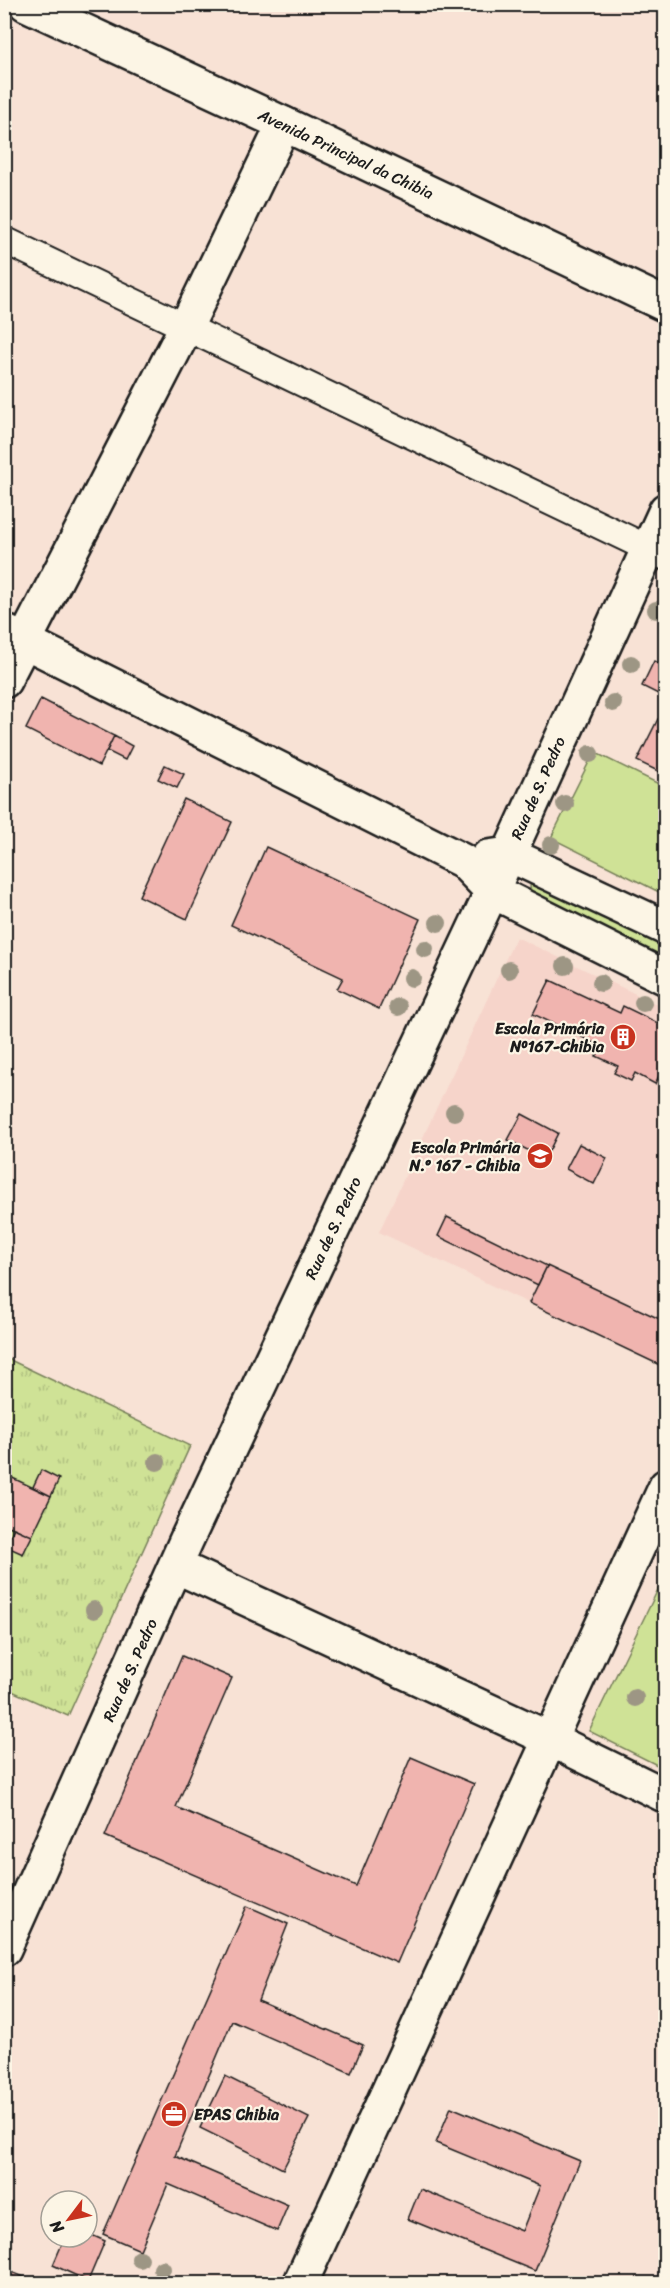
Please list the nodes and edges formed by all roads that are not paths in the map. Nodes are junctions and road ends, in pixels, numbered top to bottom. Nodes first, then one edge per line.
1 (26, 4) edge
2 (284, 124) junction
3 (4, 240) edge
4 (666, 305) edge
5 (186, 327) junction
6 (666, 510) edge
7 (656, 553) edge
8 (14, 636) edge
9 (4, 681) edge
10 (508, 854) junction
11 (463, 861) junction
12 (492, 891) junction
13 (666, 928) edge
14 (666, 978) edge
15 (666, 1486) edge
16 (176, 1566) junction
17 (550, 1739) junction
18 (666, 1796) edge
19 (4, 1949) edge
20 (300, 2283) edge

1 - 2 street, Avenida Principal da Chibia
2 - 4 street, Avenida Principal da Chibia
2 - 5 street
3 - 5 street
5 - 7 street
5 - 8 street
6 - 7 street, Rua de S. Pedro
7 - 10 street, Rua de S. Pedro
8 - 9 street
8 - 11 street
10 - 11 street
10 - 12 street, Rua de S. Pedro
10 - 13 street
11 - 12 street
12 - 14 street
12 - 16 street, Rua de S. Pedro
15 - 17 street
16 - 17 street
16 - 19 street, Rua de S. Pedro
17 - 18 street
17 - 20 street

